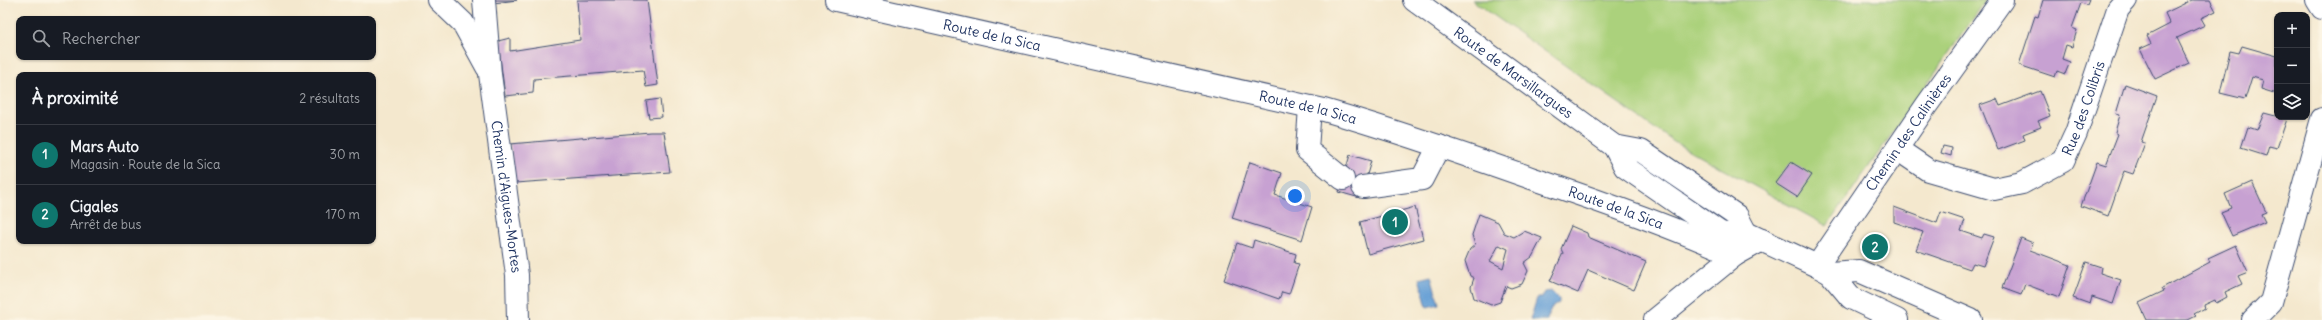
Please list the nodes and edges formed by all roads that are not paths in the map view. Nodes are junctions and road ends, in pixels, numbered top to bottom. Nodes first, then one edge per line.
1 (439, 0) edge
2 (484, 0) edge
3 (836, 0) edge
4 (1414, 0) edge
5 (2002, 0) edge
6 (2126, 0) edge
7 (2317, 0) edge
8 (2322, 8) edge
9 (490, 74) junction
10 (1310, 107) junction
11 (2322, 119) edge
12 (1440, 146) junction
13 (1897, 149) junction
14 (1343, 179) dead end
15 (1363, 187) dead end
16 (1754, 237) junction
17 (1735, 255) junction
18 (1823, 269) junction
19 (1968, 319) edge
20 (518, 320) edge
21 (1655, 320) edge
22 (1898, 320) edge
23 (2253, 320) edge

1 - 9 street, Chemin d'Aigues-Mortes
2 - 9 street, Chemin d'Aigues-Mortes
3 - 10 street, Route de la Sica
4 - 16 street, Route de Marsillargues
5 - 13 street, Chemin des Calinières
6 - 13 street, Rue des Colibris
7 - 8 street
9 - 20 street, Chemin d'Aigues-Mortes
10 - 12 street, Route de la Sica
10 - 14 street
11 - 23 street
12 - 15 street
12 - 17 street, Route de la Sica
13 - 18 street, Chemin des Calinières
16 - 17 street
16 - 18 street, Route de Marsillargues
17 - 21 street
18 - 19 street
18 - 22 street

